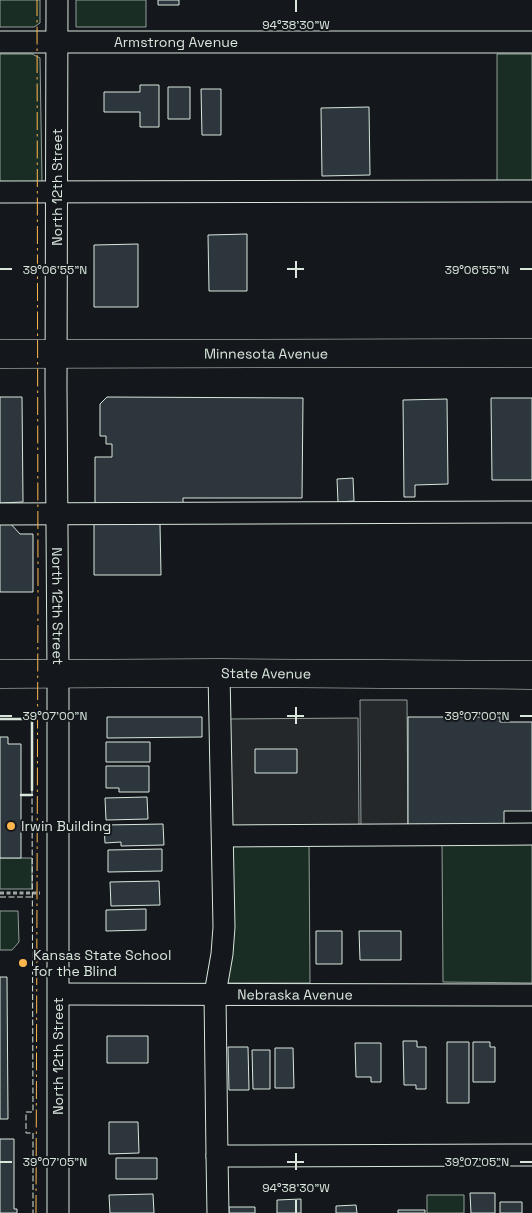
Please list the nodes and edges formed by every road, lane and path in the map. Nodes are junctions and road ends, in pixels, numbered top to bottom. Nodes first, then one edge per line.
1 (57, 0) edge
2 (0, 42) edge
3 (57, 42) junction
4 (532, 42) edge
5 (57, 191) junction
6 (532, 191) edge
7 (0, 192) edge
8 (532, 353) edge
9 (0, 354) edge
10 (56, 354) junction
11 (532, 512) edge
12 (58, 513) junction
13 (0, 514) edge
14 (58, 673) junction
15 (219, 673) junction
16 (0, 674) edge
17 (532, 675) edge
18 (532, 834) edge
19 (222, 836) junction
20 (0, 893) edge
21 (43, 893) dead end
22 (59, 994) junction
23 (215, 994) junction
24 (532, 995) edge
25 (532, 1155) edge
26 (217, 1156) junction
27 (58, 1213) edge
28 (218, 1213) edge

1 - 3 street, North 12th Street
2 - 3 street, Armstrong Avenue
3 - 4 street, Armstrong Avenue
3 - 5 street, North 12th Street
5 - 6 street
5 - 7 street
5 - 10 street, North 12th Street
8 - 10 main road, Minnesota Avenue
9 - 10 main road, Minnesota Avenue
10 - 12 street, North 12th Street
11 - 12 street
12 - 13 street
12 - 14 street, North 12th Street
14 - 15 main road, State Avenue
14 - 16 main road, State Avenue
14 - 22 street, North 12th Street
15 - 17 main road, State Avenue
15 - 19 street
18 - 19 street
19 - 23 street
20 - 21 path
22 - 23 street, Nebraska Avenue
22 - 27 street, North 12th Street
23 - 24 street, Nebraska Avenue
23 - 26 street
25 - 26 street
26 - 28 street

